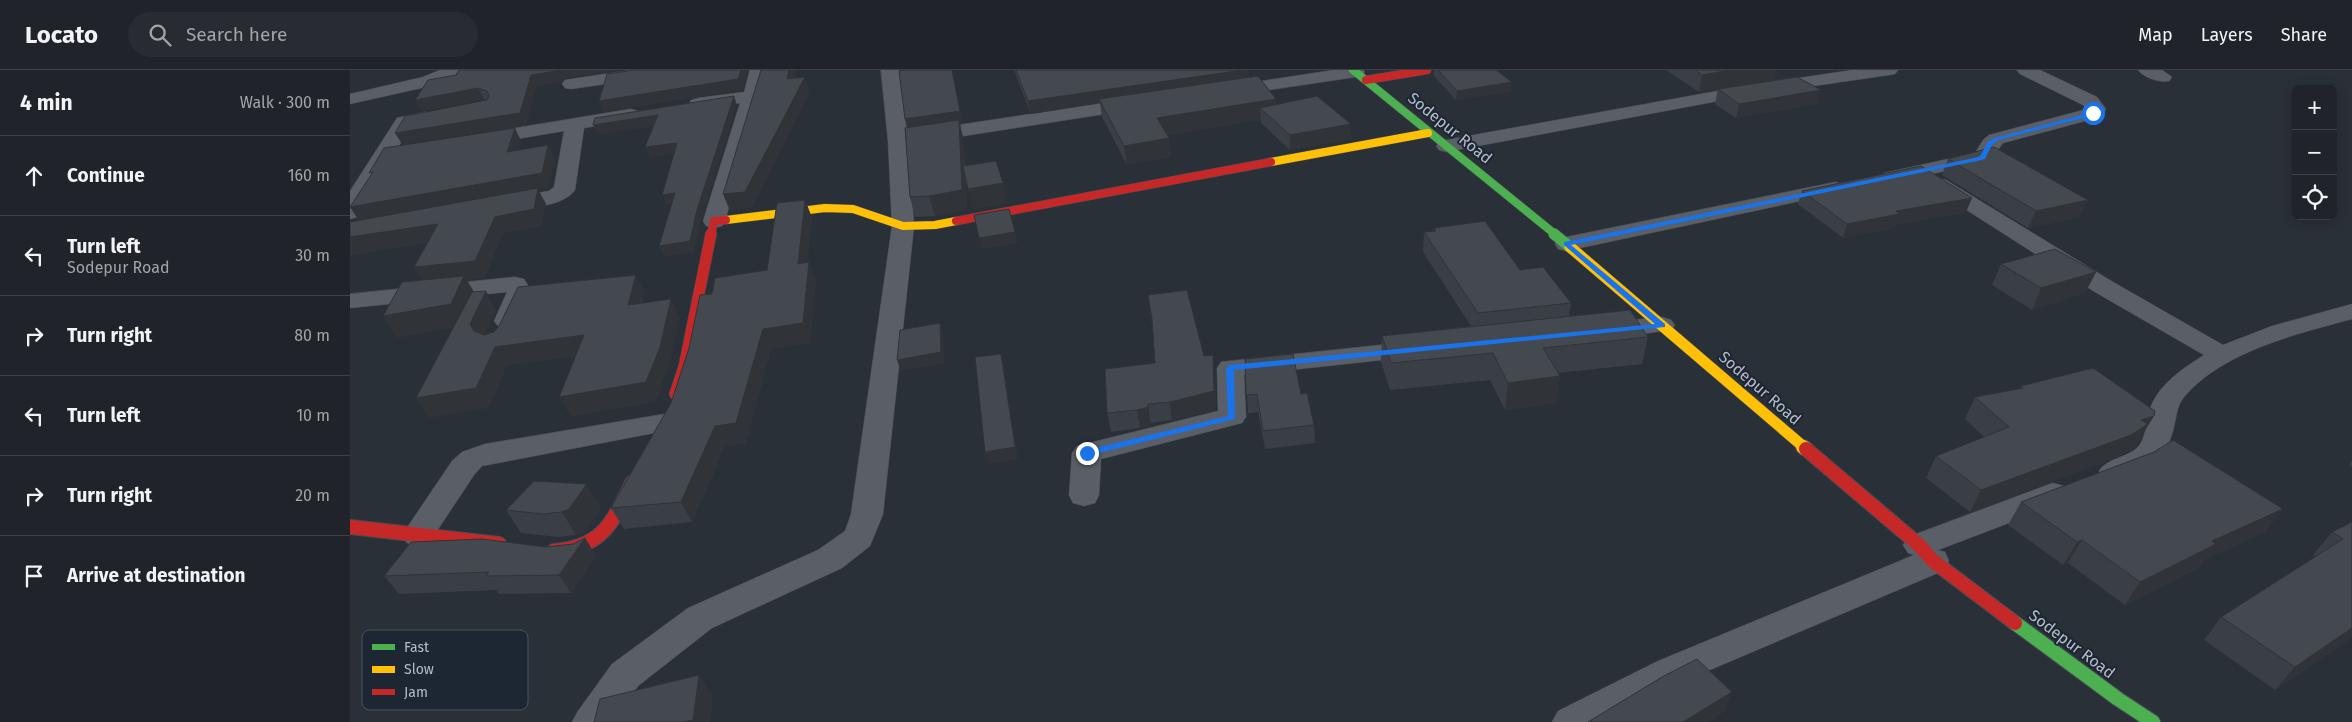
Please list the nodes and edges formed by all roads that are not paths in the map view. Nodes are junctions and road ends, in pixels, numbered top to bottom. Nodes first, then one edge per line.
1 (455, 70) edge
2 (669, 70) edge
3 (759, 70) edge
4 (1427, 70) edge
5 (1890, 70) edge
6 (2026, 70) edge
7 (1358, 74) edge
8 (896, 75) edge
9 (571, 84) dead end
10 (1210, 93) edge
11 (750, 96) junction
12 (350, 99) edge
13 (1152, 102) edge
14 (682, 107) edge
15 (653, 111) edge
16 (440, 115) edge
17 (575, 123) junction
18 (1428, 133) junction
19 (898, 141) junction
20 (460, 142) edge
21 (1446, 146) junction
22 (412, 150) edge
23 (383, 155) junction
24 (1918, 172) junction
25 (352, 204) edge
26 (488, 208) edge
27 (714, 221) junction
28 (903, 226) junction
29 (1566, 244) junction
30 (350, 301) edge
31 (2352, 311) edge
32 (1662, 325) junction
33 (1583, 333) edge
34 (496, 344) edge
35 (1444, 347) edge
36 (2221, 354) junction
37 (665, 420) joint
38 (637, 474) edge
39 (1084, 495) dead end
40 (350, 527) edge
41 (418, 535) junction
42 (512, 546) edge
43 (539, 549) edge
44 (1926, 553) junction
45 (591, 722) edge
46 (1571, 722) edge
47 (2153, 722) edge

1 - 12 street
2 - 9 street
3 - 11 street
4 - 7 street
5 - 21 street
6 - 24 street
7 - 10 street
7 - 18 street, Sodepur Road
8 - 19 street
11 - 14 street
11 - 27 street
13 - 19 street
15 - 17 street
16 - 23 street
17 - 20 street
17 - 26 street
18 - 21 street, Sodepur Road
18 - 28 street
19 - 28 street
21 - 29 street, Sodepur Road
22 - 23 street
23 - 25 street
24 - 29 street
24 - 36 street
27 - 28 street
27 - 37 street
28 - 45 street
29 - 32 street, Sodepur Road
30 - 34 street
31 - 36 street
32 - 33 street
32 - 44 street, Sodepur Road
35 - 39 street
36 - 44 street
37 - 41 street
38 - 43 street
40 - 41 street
41 - 42 street
44 - 46 street
44 - 47 street, Sodepur Road

